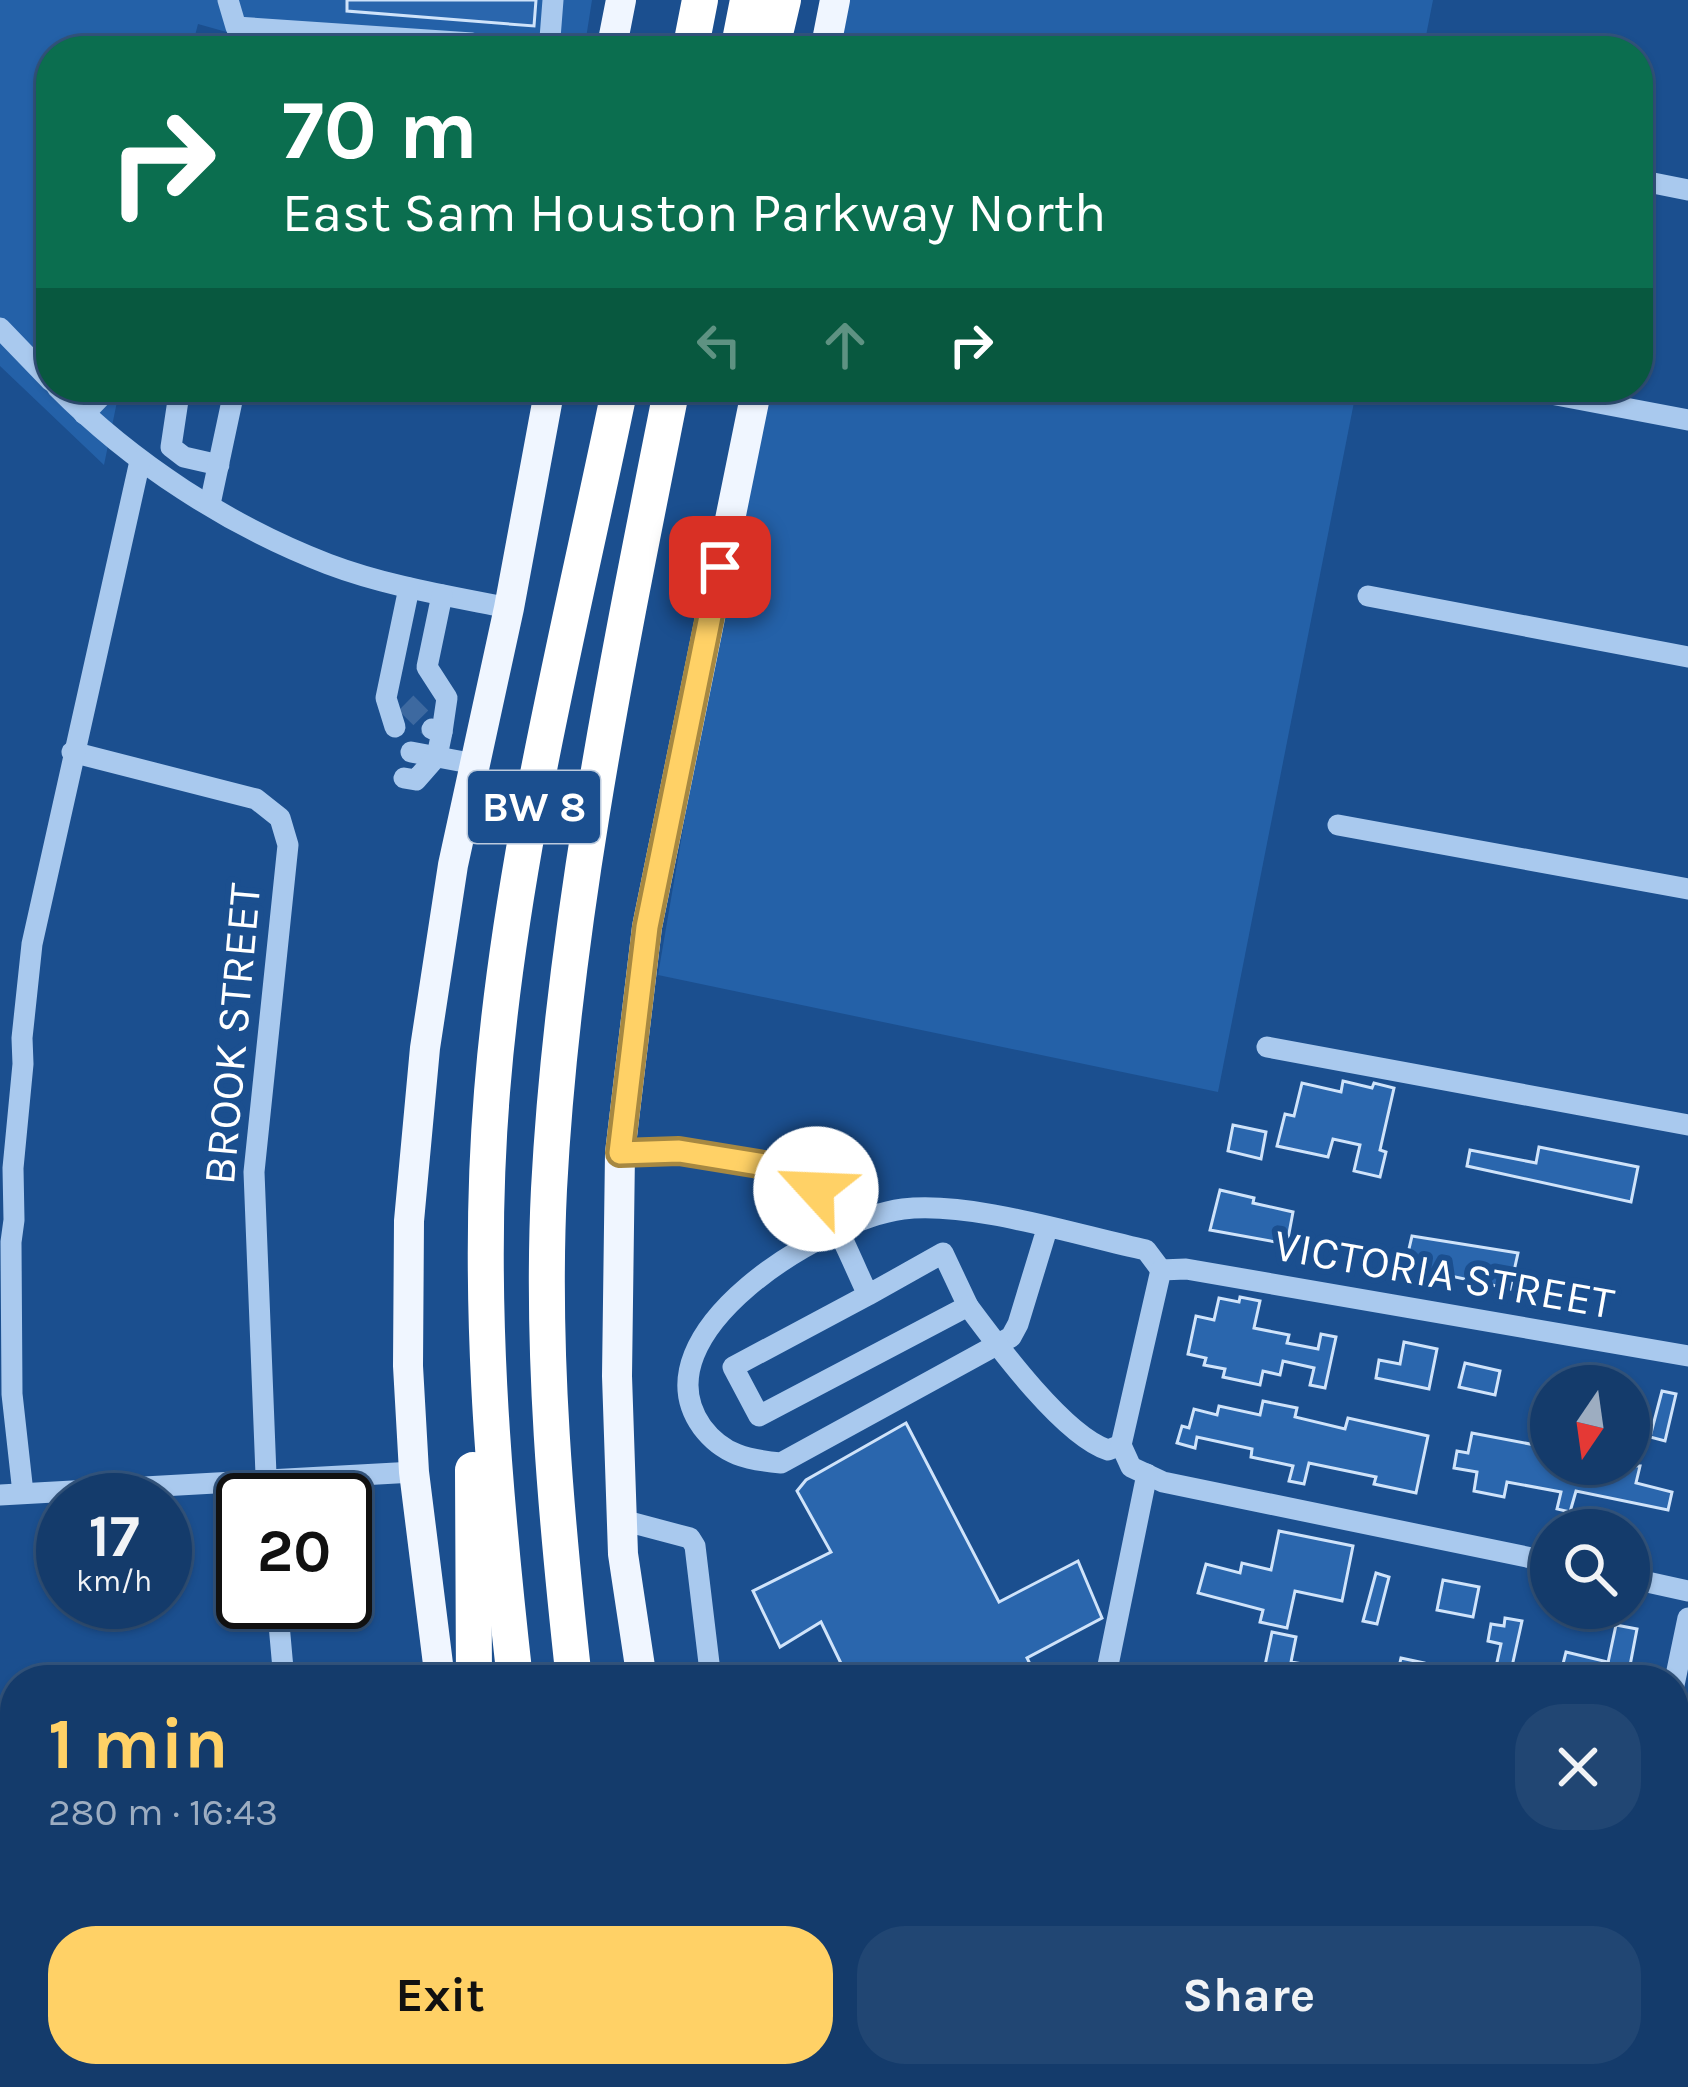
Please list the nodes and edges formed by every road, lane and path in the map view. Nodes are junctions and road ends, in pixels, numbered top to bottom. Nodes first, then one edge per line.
1 (228, 0) edge
2 (553, 0) edge
3 (621, 0) edge
4 (748, 0) edge
5 (783, 0) edge
6 (835, 0) edge
7 (361, 36) edge
8 (550, 36) edge
9 (614, 36) edge
10 (741, 36) edge
11 (775, 36) edge
12 (828, 36) edge
13 (1653, 183) edge
14 (1688, 190) edge
15 (0, 328) edge
16 (36, 365) edge
17 (72, 402) edge
18 (96, 402) edge
19 (178, 402) edge
20 (232, 402) edge
21 (547, 402) edge
22 (617, 402) edge
23 (669, 402) edge
24 (691, 402) edge
25 (754, 402) edge
26 (1593, 402) edge
27 (84, 414) junction
28 (1688, 420) edge
29 (140, 461) junction
30 (219, 465) junction
31 (210, 504) junction
32 (409, 588) junction
33 (442, 595) junction
34 (1368, 596) dead end
35 (509, 608) junction
36 (1688, 657) edge
37 (394, 659) junction
38 (427, 667) junction
39 (485, 718) junction
40 (440, 724) junction
41 (395, 727) tunnel mouth
42 (72, 752) junction
43 (411, 752) dead end
44 (437, 756) junction
45 (475, 764) junction
46 (404, 778) dead end
47 (1338, 826) dead end
48 (1688, 889) edge
49 (574, 941) junction
50 (1267, 1047) dead end
51 (1688, 1125) edge
52 (620, 1153) junction
53 (1047, 1228) junction
54 (836, 1232) junction
55 (486, 1233) junction
56 (5, 1253) edge
57 (1162, 1270) junction
58 (868, 1295) junction
59 (968, 1306) junction
60 (997, 1345) junction
61 (1688, 1356) edge
62 (1121, 1445) junction
63 (414, 1472) junction
64 (265, 1473) edge
65 (372, 1477) edge
66 (1155, 1478) junction
67 (216, 1490) edge
68 (11, 1494) edge
69 (622, 1520) junction
70 (1530, 1558) edge
71 (1650, 1583) edge
72 (1688, 1591) edge
73 (1688, 1618) edge
74 (279, 1629) edge
75 (283, 1665) edge
76 (438, 1665) edge
77 (474, 1665) edge
78 (513, 1665) edge
79 (573, 1665) edge
80 (640, 1665) edge
81 (709, 1665) edge
82 (1109, 1665) edge
83 (1678, 1665) edge

1 - 7 street
2 - 8 street
3 - 9 main road
4 - 10 highway
5 - 11 highway
6 - 12 main road
13 - 14 street
15 - 16 street
17 - 27 street
18 - 27 street
19 - 30 street
20 - 30 street
21 - 35 main road, BW 8
22 - 55 highway, BW 8
23 - 49 highway, BW 8
24 - 49 highway
25 - 52 main road, BW 8
26 - 28 street
27 - 29 street
29 - 31 street
29 - 42 street
30 - 31 street
31 - 32 street
32 - 33 street
32 - 37 street
33 - 35 street
33 - 38 street
34 - 36 street
35 - 39 main road, BW 8
37 - 38 street
37 - 41 street
38 - 40 street
39 - 40 street
39 - 45 main road, BW 8
40 - 44 street
42 - 56 street
42 - 64 street, BROOK STREET
43 - 44 street
44 - 45 street
44 - 46 street
45 - 63 main road, BW 8
47 - 48 street
49 - 79 highway, BW 8
50 - 51 street
52 - 54 street
52 - 69 main road, BW 8
53 - 54 street
53 - 57 street
53 - 60 street
54 - 58 street
54 - 60 street
55 - 77 highway
55 - 78 highway, BW 8
56 - 68 street
57 - 61 street, VICTORIA STREET
57 - 62 street
58 - 59 street
58 - 59 street
59 - 60 street
60 - 62 street
62 - 66 street
63 - 65 street
63 - 76 main road, BW 8
66 - 70 street
66 - 82 street
67 - 68 street
69 - 80 main road, BW 8
69 - 81 street
71 - 72 street
73 - 83 street
74 - 75 street

